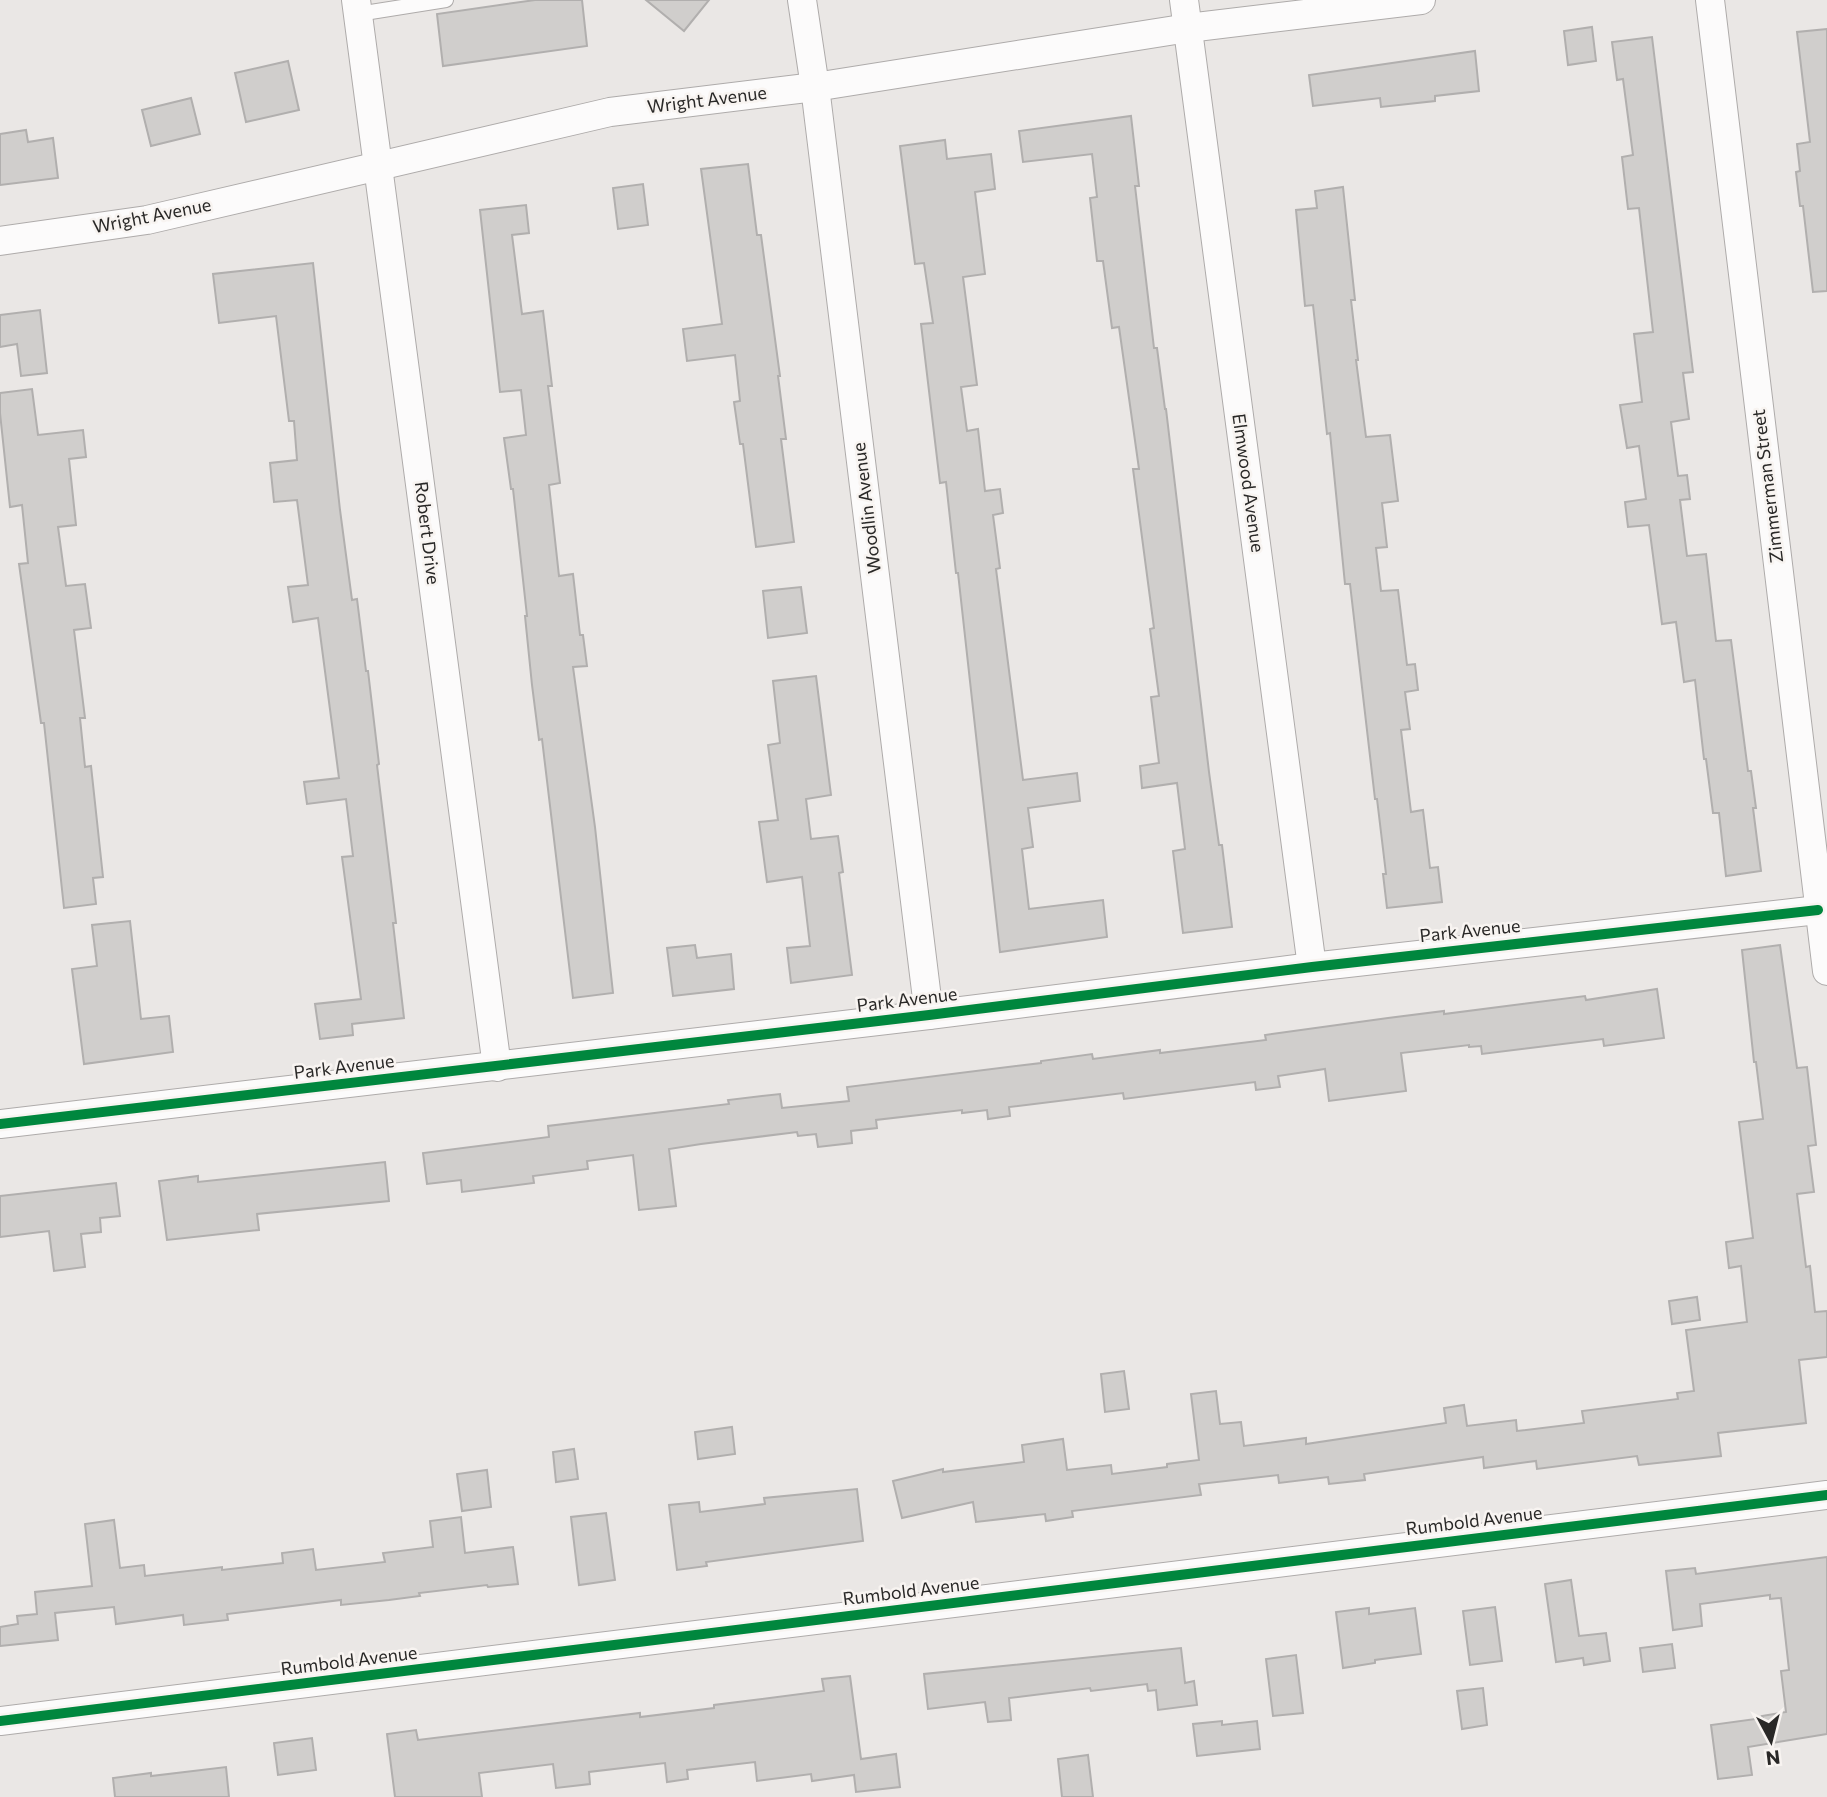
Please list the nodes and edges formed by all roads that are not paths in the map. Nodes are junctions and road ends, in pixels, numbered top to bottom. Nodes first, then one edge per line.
1 (446, 0) edge
2 (802, 0) edge
3 (1184, 0) edge
4 (1421, 0) edge
5 (1710, 0) edge
6 (357, 7) edge
7 (1188, 28) junction
8 (815, 87) junction
9 (379, 167) junction
10 (0, 241) edge
11 (1816, 805) edge
12 (1818, 910) junction
13 (1312, 967) junction
14 (1827, 971) edge
15 (929, 1015) junction
16 (497, 1067) junction
17 (0, 1124) edge
18 (1827, 1495) edge
19 (0, 1721) edge

1 - 6 lane
2 - 8 street, Woodlin Avenue
3 - 7 street, Elmwood Avenue
4 - 7 street, Wright Avenue
5 - 11 street, Zimmerman Street
6 - 9 street, Robert Drive
7 - 8 street, Wright Avenue
7 - 13 street, Elmwood Avenue
8 - 9 street, Wright Avenue
8 - 15 street, Woodlin Avenue
9 - 10 street, Wright Avenue
9 - 16 street, Robert Drive
11 - 12 street, Zimmerman Street
12 - 13 street, Park Avenue
12 - 14 street, Zimmerman Street
13 - 15 street, Park Avenue
15 - 16 street, Park Avenue
16 - 17 street, Park Avenue
18 - 19 street, Rumbold Avenue

